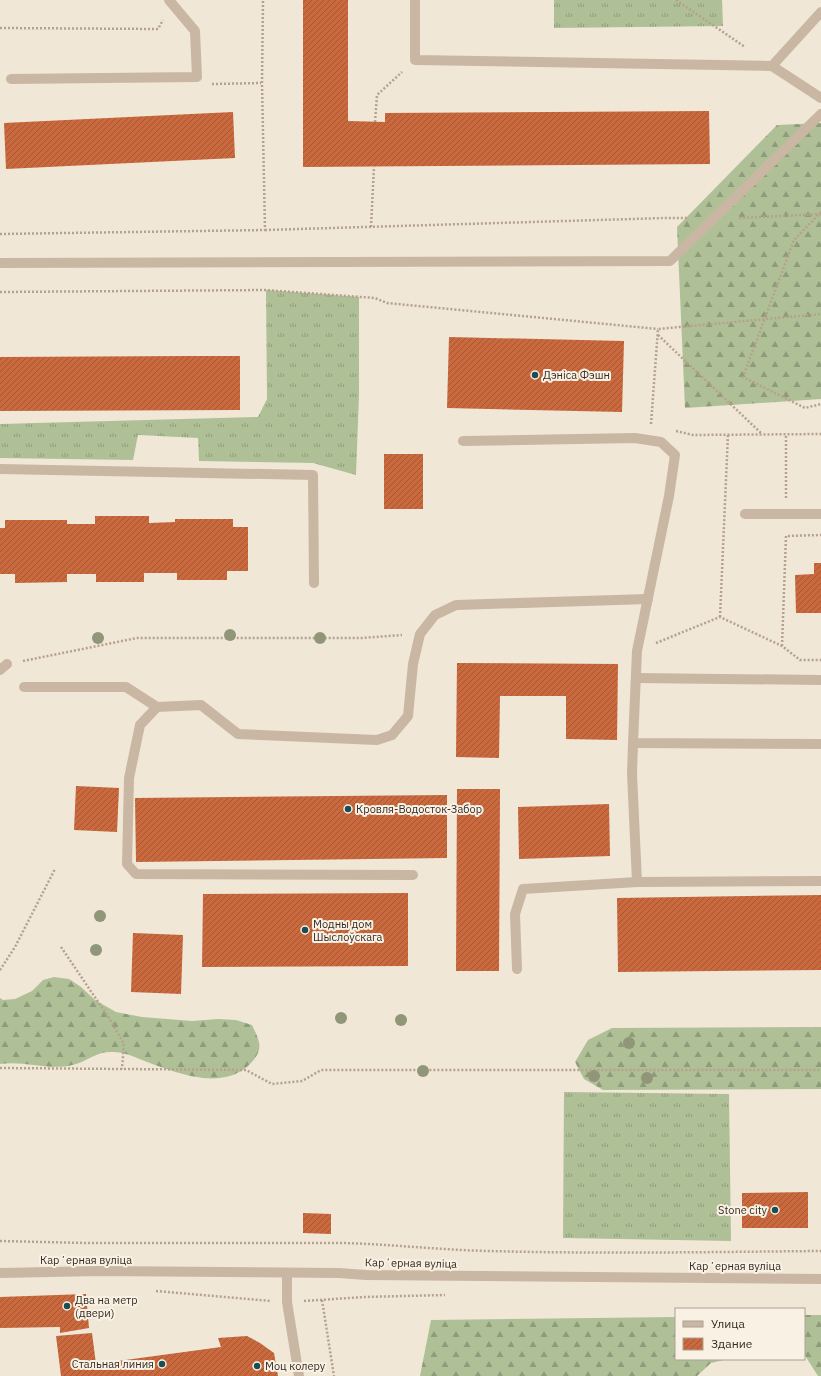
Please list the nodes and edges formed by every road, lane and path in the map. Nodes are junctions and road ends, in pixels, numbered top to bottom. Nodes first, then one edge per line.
1 (263, 0) edge
2 (416, 0) edge
3 (676, 0) edge
4 (170, 2) edge
5 (821, 12) edge
6 (0, 28) edge
7 (746, 48) dead end
8 (416, 60) junction
9 (772, 66) junction
10 (11, 79) dead end
11 (821, 98) edge
12 (821, 114) edge
13 (375, 122) dead end
14 (374, 167) dead end
15 (820, 214) edge
16 (714, 219) junction
17 (372, 227) junction
18 (265, 230) junction
19 (0, 234) edge
20 (0, 263) edge
21 (0, 292) edge
22 (821, 314) edge
23 (764, 319) junction
24 (658, 329) junction
25 (657, 335) junction
26 (821, 404) edge
27 (651, 425) dead end
28 (672, 430) dead end
29 (728, 434) junction
30 (762, 434) junction
31 (786, 434) junction
32 (821, 434) edge
33 (463, 441) dead end
34 (0, 470) edge
35 (745, 514) dead end
36 (786, 514) junction
37 (821, 514) edge
38 (821, 535) edge
39 (314, 582) dead end
40 (648, 599) junction
41 (720, 616) junction
42 (420, 634) junction
43 (782, 646) junction
44 (637, 651) junction
45 (821, 660) edge
46 (4, 667) edge
47 (636, 678) junction
48 (821, 680) edge
49 (24, 687) dead end
50 (157, 707) junction
51 (633, 743) junction
52 (821, 744) edge
53 (55, 869) dead end
54 (413, 875) dead end
55 (821, 881) edge
56 (637, 882) junction
57 (61, 947) dead end
58 (0, 970) edge
59 (517, 970) dead end
60 (0, 1068) edge
61 (122, 1069) junction
62 (821, 1070) edge
63 (0, 1241) edge
64 (821, 1252) edge
65 (0, 1273) edge
66 (286, 1273) junction
67 (821, 1279) edge
68 (322, 1300) dead end
69 (299, 1376) edge
70 (334, 1376) edge

1 - 18 path
2 - 8 street
3 - 7 path
4 - 6 path
4 - 10 street
5 - 9 street
8 - 9 street
8 - 13 path
9 - 11 street
12 - 16 street
14 - 17 path
15 - 16 path
15 - 23 path
16 - 17 path
16 - 20 street
17 - 18 path
18 - 19 path
21 - 24 path
22 - 23 path
23 - 24 path
23 - 26 path
24 - 25 path
25 - 27 path
25 - 30 path
28 - 29 path
29 - 30 path
29 - 41 path
30 - 31 path
31 - 32 path
31 - 36 path
33 - 40 street
34 - 39 street
35 - 36 street
36 - 37 street
38 - 43 path
40 - 42 street
40 - 44 street
41 - 43 path
41 - 44 path
42 - 46 path
42 - 50 street
43 - 45 path
44 - 47 street
47 - 48 street
47 - 51 street
49 - 50 street
50 - 54 street
51 - 52 street
51 - 56 street
53 - 58 path
55 - 56 street
56 - 59 street
57 - 61 path
60 - 61 path
61 - 62 path
63 - 64 path
65 - 66 street, Карʼерная вуліца
66 - 67 street, Карʼерная вуліца
66 - 69 street
68 - 70 path

